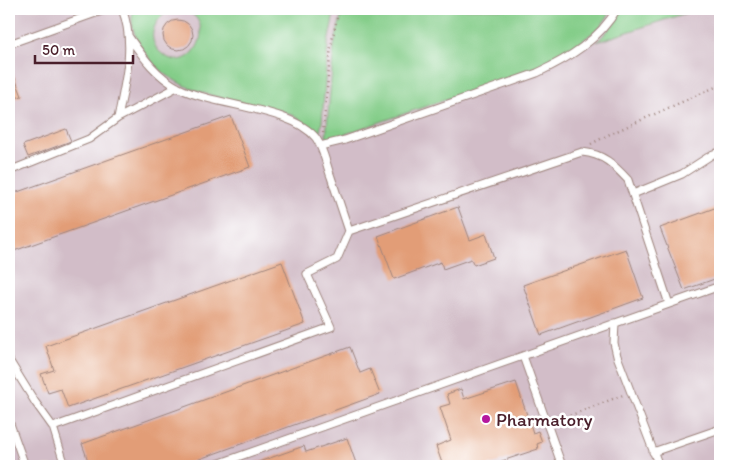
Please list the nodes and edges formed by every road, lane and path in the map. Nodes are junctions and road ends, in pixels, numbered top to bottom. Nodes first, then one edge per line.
1 (107, 9) edge
2 (122, 9) edge
3 (339, 9) edge
4 (617, 9) edge
5 (129, 37) junction
6 (9, 44) edge
7 (720, 85) edge
8 (178, 87) junction
9 (118, 118) junction
10 (320, 146) junction
11 (582, 152) junction
12 (720, 152) edge
13 (9, 172) edge
14 (633, 194) junction
15 (349, 231) junction
16 (720, 286) edge
17 (669, 304) junction
18 (615, 324) junction
19 (523, 356) junction
20 (9, 360) edge
21 (631, 392) junction
22 (9, 421) edge
23 (547, 424) junction
24 (53, 427) junction
25 (720, 429) edge
26 (654, 452) junction
27 (25, 466) edge
28 (65, 466) edge
29 (212, 466) edge
30 (562, 466) edge
31 (659, 466) edge

1 - 6 lane
2 - 5 lane
3 - 10 path
4 - 10 lane
5 - 8 lane
5 - 9 lane
7 - 11 path
8 - 9 lane
8 - 10 lane
9 - 13 lane
10 - 15 lane
11 - 14 lane
11 - 15 lane
12 - 14 lane
14 - 17 lane
15 - 24 lane
16 - 17 lane
17 - 18 lane
18 - 19 lane
18 - 21 lane
19 - 23 lane
19 - 29 lane
20 - 24 lane
21 - 23 path
21 - 26 lane
22 - 27 lane
23 - 30 lane
24 - 28 lane
25 - 26 lane
26 - 31 lane

